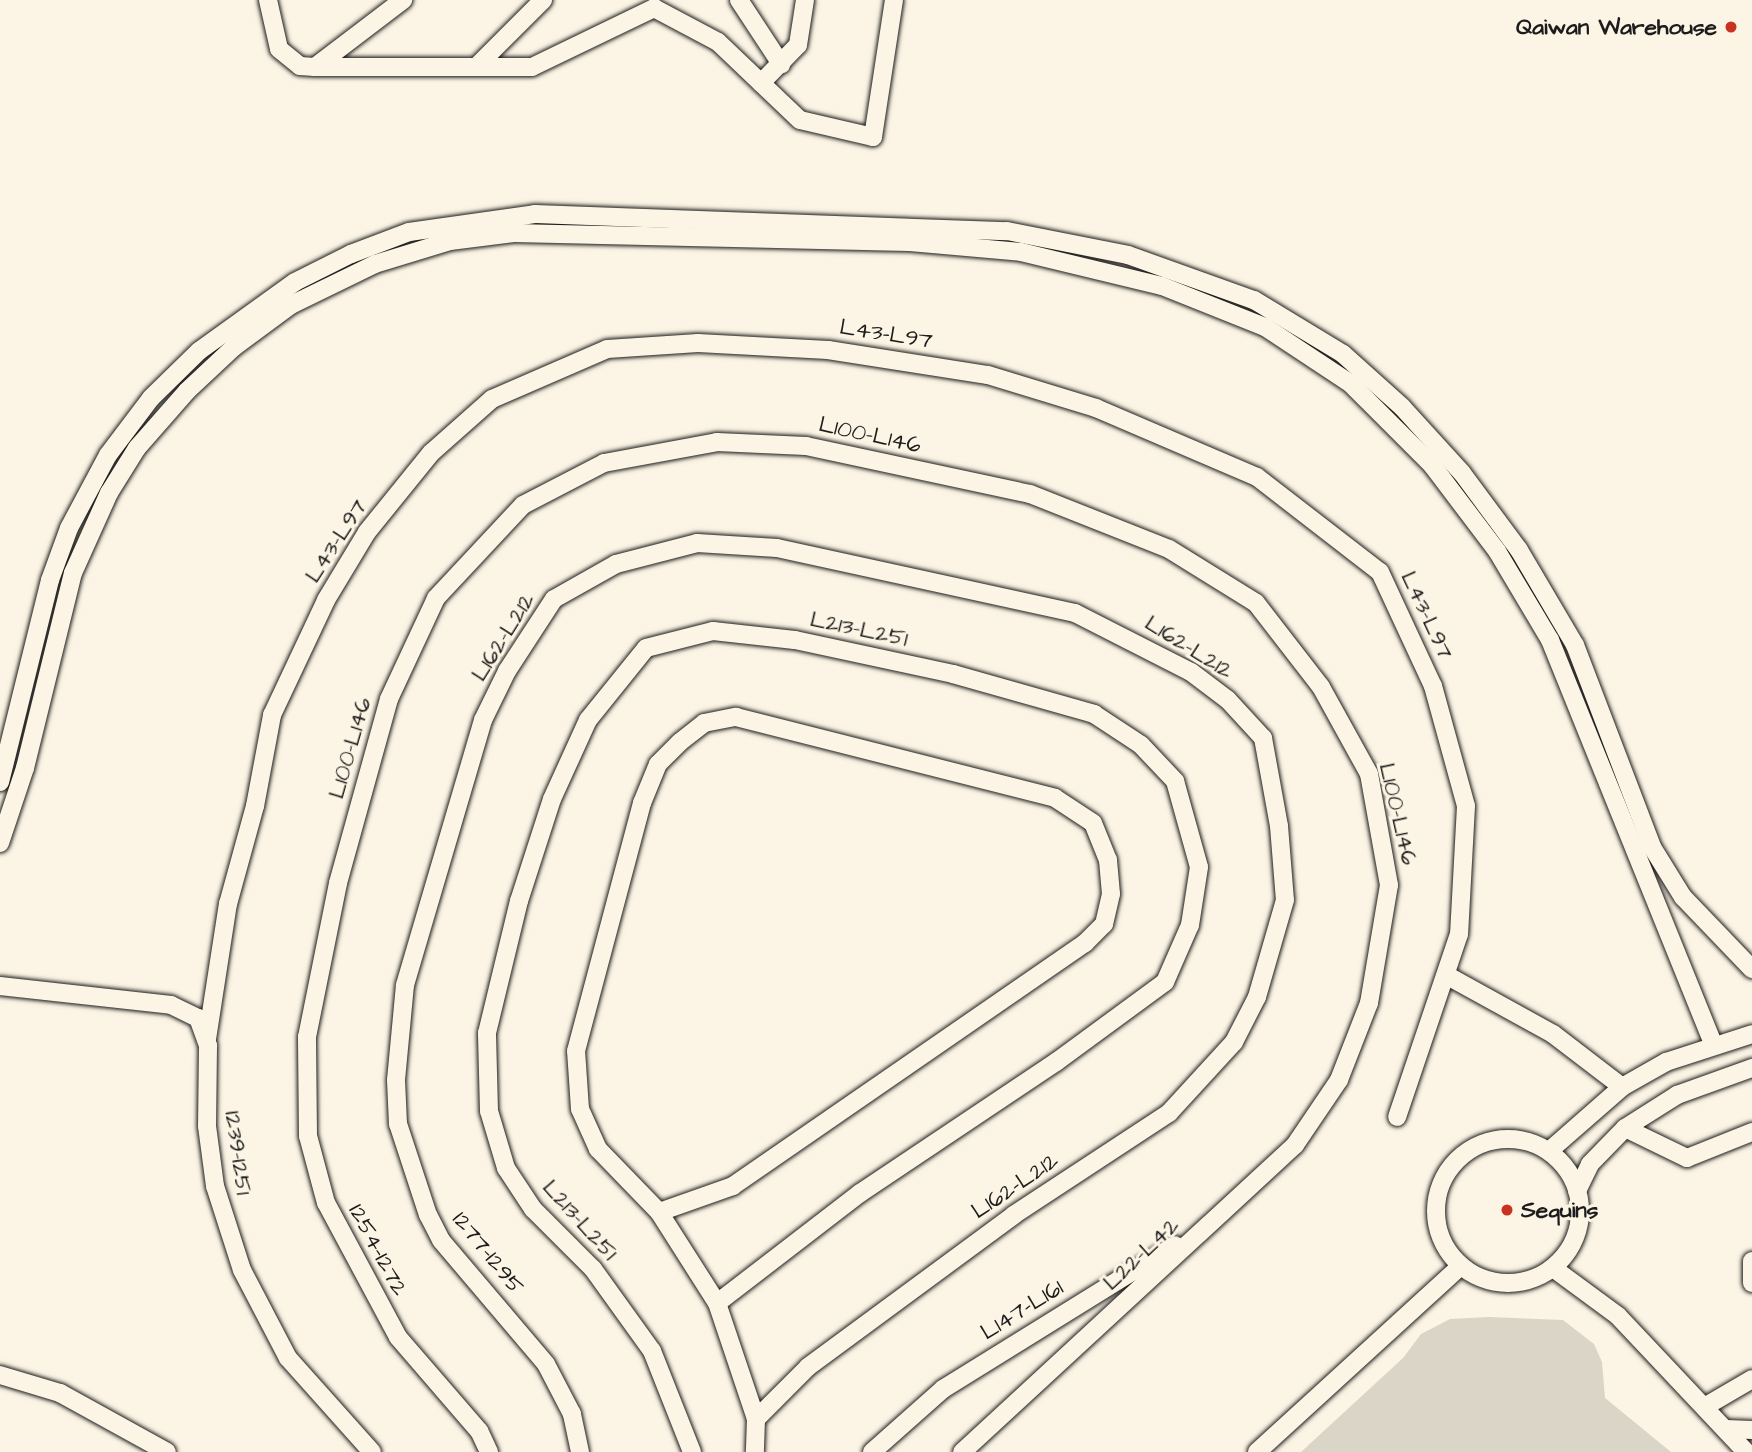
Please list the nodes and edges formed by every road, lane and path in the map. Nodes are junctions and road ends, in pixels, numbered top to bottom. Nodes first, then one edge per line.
1 (268, 0) edge
2 (404, 0) edge
3 (543, 0) edge
4 (739, 0) edge
5 (805, 0) edge
6 (894, 0) edge
7 (781, 64) junction
8 (314, 67) junction
9 (476, 67) junction
10 (761, 83) junction
11 (648, 215) junction
12 (648, 234) junction
13 (1605, 720) junction
14 (1587, 727) junction
15 (0, 782) edge
16 (0, 843) edge
17 (1752, 969) edge
18 (1446, 975) junction
19 (405, 985) joint
20 (0, 986) edge
21 (1752, 1034) edge
22 (307, 1037) joint
23 (207, 1039) junction
24 (1713, 1044) junction
25 (1752, 1068) edge
26 (1339, 1080) joint
27 (1622, 1087) junction
28 (1397, 1117) dead end
29 (1625, 1128) junction
30 (1752, 1132) edge
31 (1549, 1151) junction
32 (1577, 1191) junction
33 (659, 1212) junction
34 (1209, 1225) junction
35 (1752, 1261) edge
36 (1461, 1266) junction
37 (1553, 1268) junction
38 (1752, 1283) edge
39 (717, 1303) junction
40 (0, 1375) edge
41 (1752, 1379) edge
42 (1706, 1406) junction
43 (756, 1419) junction
44 (1726, 1429) junction
45 (1752, 1430) edge
46 (167, 1452) edge
47 (372, 1452) edge
48 (489, 1452) edge
49 (580, 1452) edge
50 (692, 1452) edge
51 (755, 1452) edge
52 (873, 1452) edge
53 (962, 1452) edge
54 (1257, 1452) edge
55 (1746, 1452) edge

1 - 8 street
2 - 8 street
3 - 9 street
4 - 7 street
5 - 7 street
6 - 10 street
7 - 10 street
8 - 9 street
9 - 10 street
11 - 12 street
11 - 13 street
11 - 15 street
12 - 14 street
12 - 16 street
13 - 14 street
13 - 17 street
14 - 24 street
18 - 23 street, L43-L97
18 - 27 street
18 - 28 street, L43-L97
19 - 43 street, L162-L212
19 - 49 street, I277-I295
20 - 23 street
21 - 24 street
22 - 26 street, L100-L146
22 - 48 street, I254-I272
23 - 47 street, I239-I251
24 - 27 street
25 - 29 street
26 - 34 street, L22-L42
27 - 31 street
29 - 30 street
29 - 32 street
31 - 32 street
31 - 36 street
32 - 37 street
33 - 33 street
33 - 39 street
34 - 52 street, L147-L161
34 - 53 street, L22-L42
35 - 38 street
36 - 37 street
36 - 54 street
37 - 42 street
39 - 43 street
39 - 50 street, L213-L251
40 - 46 street
41 - 42 street
42 - 44 street
43 - 51 street
44 - 45 street
44 - 55 street

